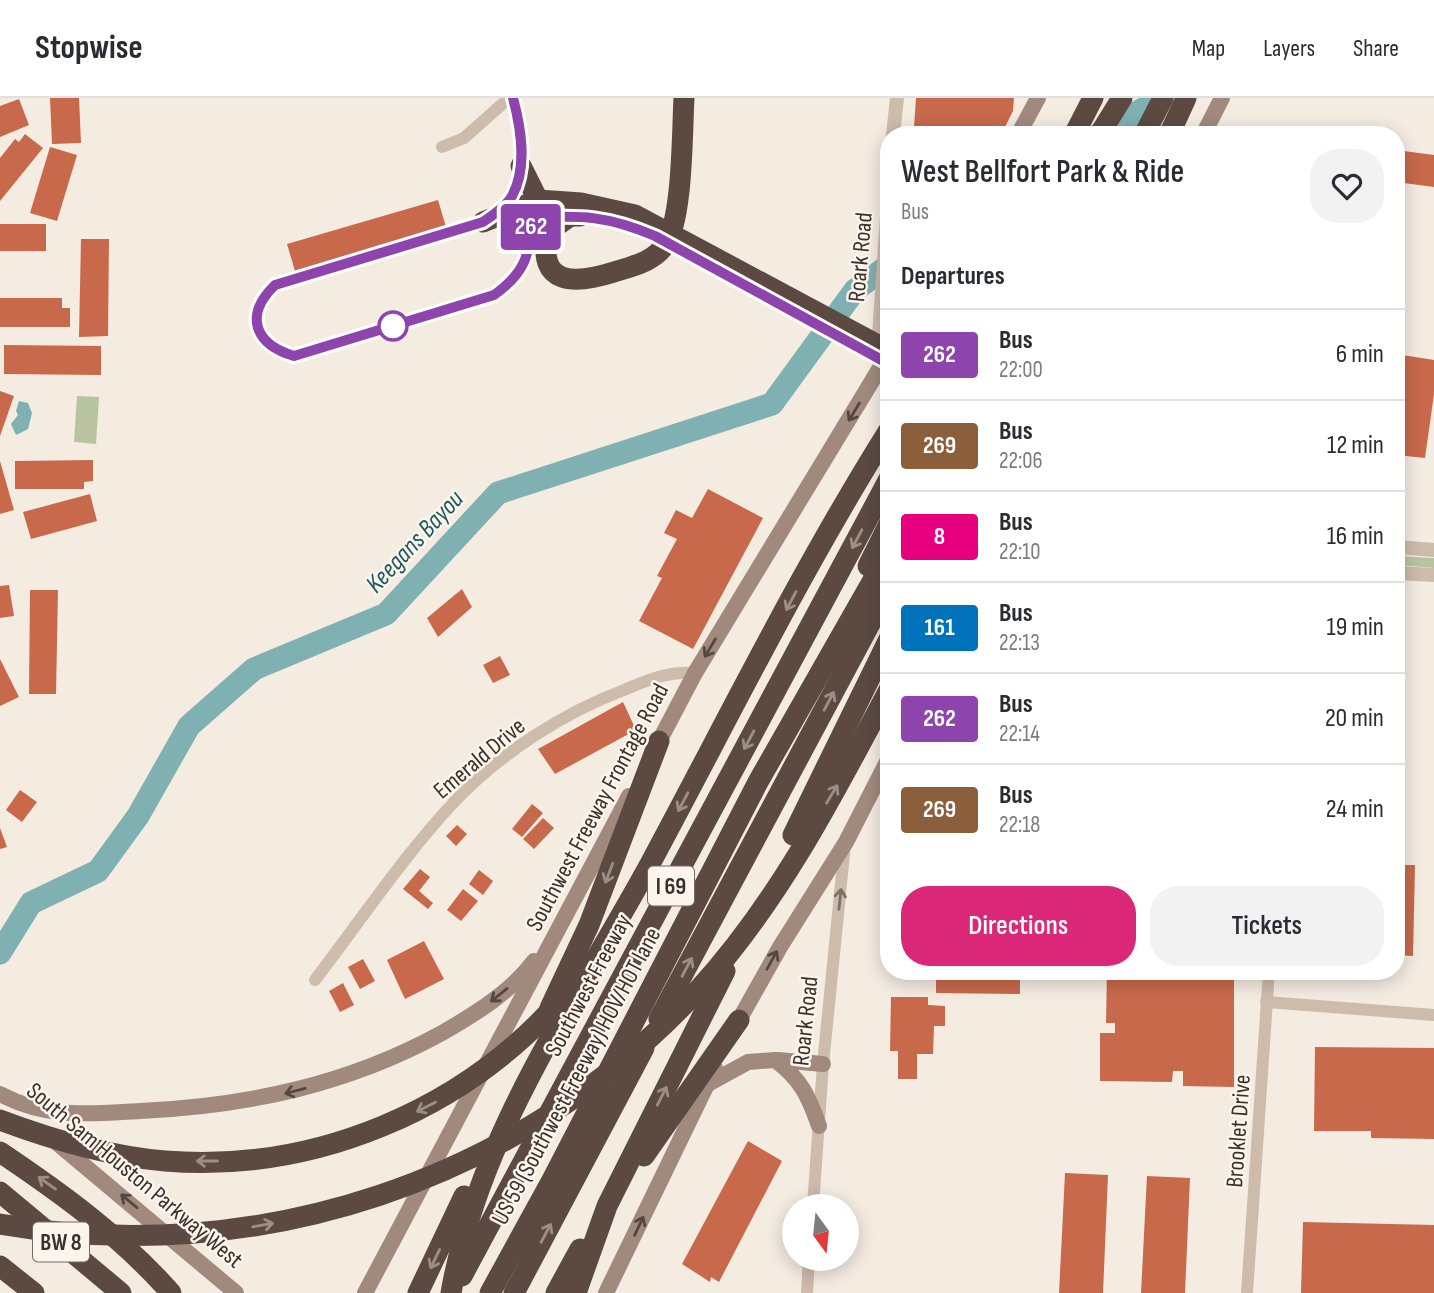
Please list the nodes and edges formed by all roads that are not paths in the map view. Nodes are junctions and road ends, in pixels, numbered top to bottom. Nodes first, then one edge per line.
1 (509, 98) edge
2 (681, 98) edge
3 (897, 98) edge
4 (1038, 98) edge
5 (1093, 98) edge
6 (1122, 98) edge
7 (1128, 98) edge
8 (1163, 98) edge
9 (1186, 98) edge
10 (1222, 98) edge
11 (894, 126) edge
12 (1022, 126) edge
13 (1079, 126) edge
14 (1105, 126) edge
15 (1115, 126) edge
16 (1149, 126) edge
17 (1173, 126) edge
18 (1208, 126) edge
19 (442, 147) dead end
20 (521, 166) dead end
21 (535, 209) junction
22 (571, 216) junction
23 (620, 216) junction
24 (483, 222) dead end
25 (880, 293) edge
26 (880, 338) edge
27 (880, 347) edge
28 (880, 366) edge
29 (880, 373) edge
30 (880, 445) edge
31 (880, 496) edge
32 (880, 541) edge
33 (1405, 548) edge
34 (1434, 550) edge
35 (880, 568) edge
36 (1405, 574) edge
37 (1434, 576) edge
38 (880, 605) edge
39 (880, 657) edge
40 (695, 674) junction
41 (805, 697) junction
42 (880, 707) edge
43 (659, 741) junction
44 (880, 776) edge
45 (846, 842) junction
46 (560, 925) junction
47 (596, 958) junction
48 (315, 980) dead end
49 (1268, 980) edge
50 (1266, 1002) junction
51 (1434, 1015) edge
52 (739, 1020) junction
53 (775, 1060) junction
54 (823, 1064) junction
55 (706, 1085) junction
56 (0, 1096) edge
57 (0, 1120) edge
58 (819, 1126) junction
59 (0, 1152) edge
60 (0, 1192) edge
61 (814, 1194) edge
62 (0, 1224) edge
63 (0, 1266) edge
64 (808, 1271) edge
65 (608, 1291) edge
66 (34, 1293) edge
67 (121, 1293) edge
68 (171, 1293) edge
69 (236, 1293) edge
70 (365, 1293) edge
71 (418, 1293) edge
72 (452, 1293) edge
73 (490, 1293) edge
74 (514, 1293) edge
75 (556, 1293) edge
76 (576, 1293) edge
77 (807, 1293) edge
78 (1247, 1293) edge

1 - 19 street
2 - 22 highway
3 - 11 street
4 - 12 main road
5 - 13 highway
6 - 14 highway
7 - 15 highway
8 - 16 highway
9 - 17 highway
10 - 18 main road
20 - 21 highway
21 - 22 highway
21 - 23 highway
21 - 24 highway
22 - 23 highway
23 - 27 highway
23 - 28 highway
25 - 26 street, Roark Road
29 -> 40 main road, Southwest Freeway Frontage Road
30 -> 47 highway
31 -> 72 highway, Southwest Freeway / I 69
32 - 41 highway
33 - 34 street
35 - 41 highway, US 59 (Southwest Freeway) HOV/HOT lane
36 - 37 street
74 -> 38 highway, I 69
76 -> 39 highway
40 - 43 main road, Southwest Freeway Frontage Road
40 - 48 street, Emerald Drive
41 - 73 highway, US 59 (Southwest Freeway) HOV/HOT lane
62 -> 42 highway
43 - 46 main road, Southwest Freeway Frontage Road
43 -> 71 highway
44 - 45 main road
52 -> 45 main road
54 -> 45 street, Roark Road
46 -> 56 main road
46 - 70 main road, Southwest Freeway Frontage Road
47 -> 57 highway
47 - 72 highway
49 - 50 street, Brooklet Drive
50 - 51 street
50 - 78 street, Brooklet Drive
52 - 55 main road
52 - 75 highway
53 - 54 main road
53 - 55 main road
53 - 58 main road
54 - 58 street, Roark Road
65 -> 55 main road
69 -> 56 main road, South Sam Houston Parkway West
58 - 61 street, Roark Road
68 -> 59 highway
60 - 67 highway, BW 8
63 - 66 highway, BW 8
64 - 77 street

